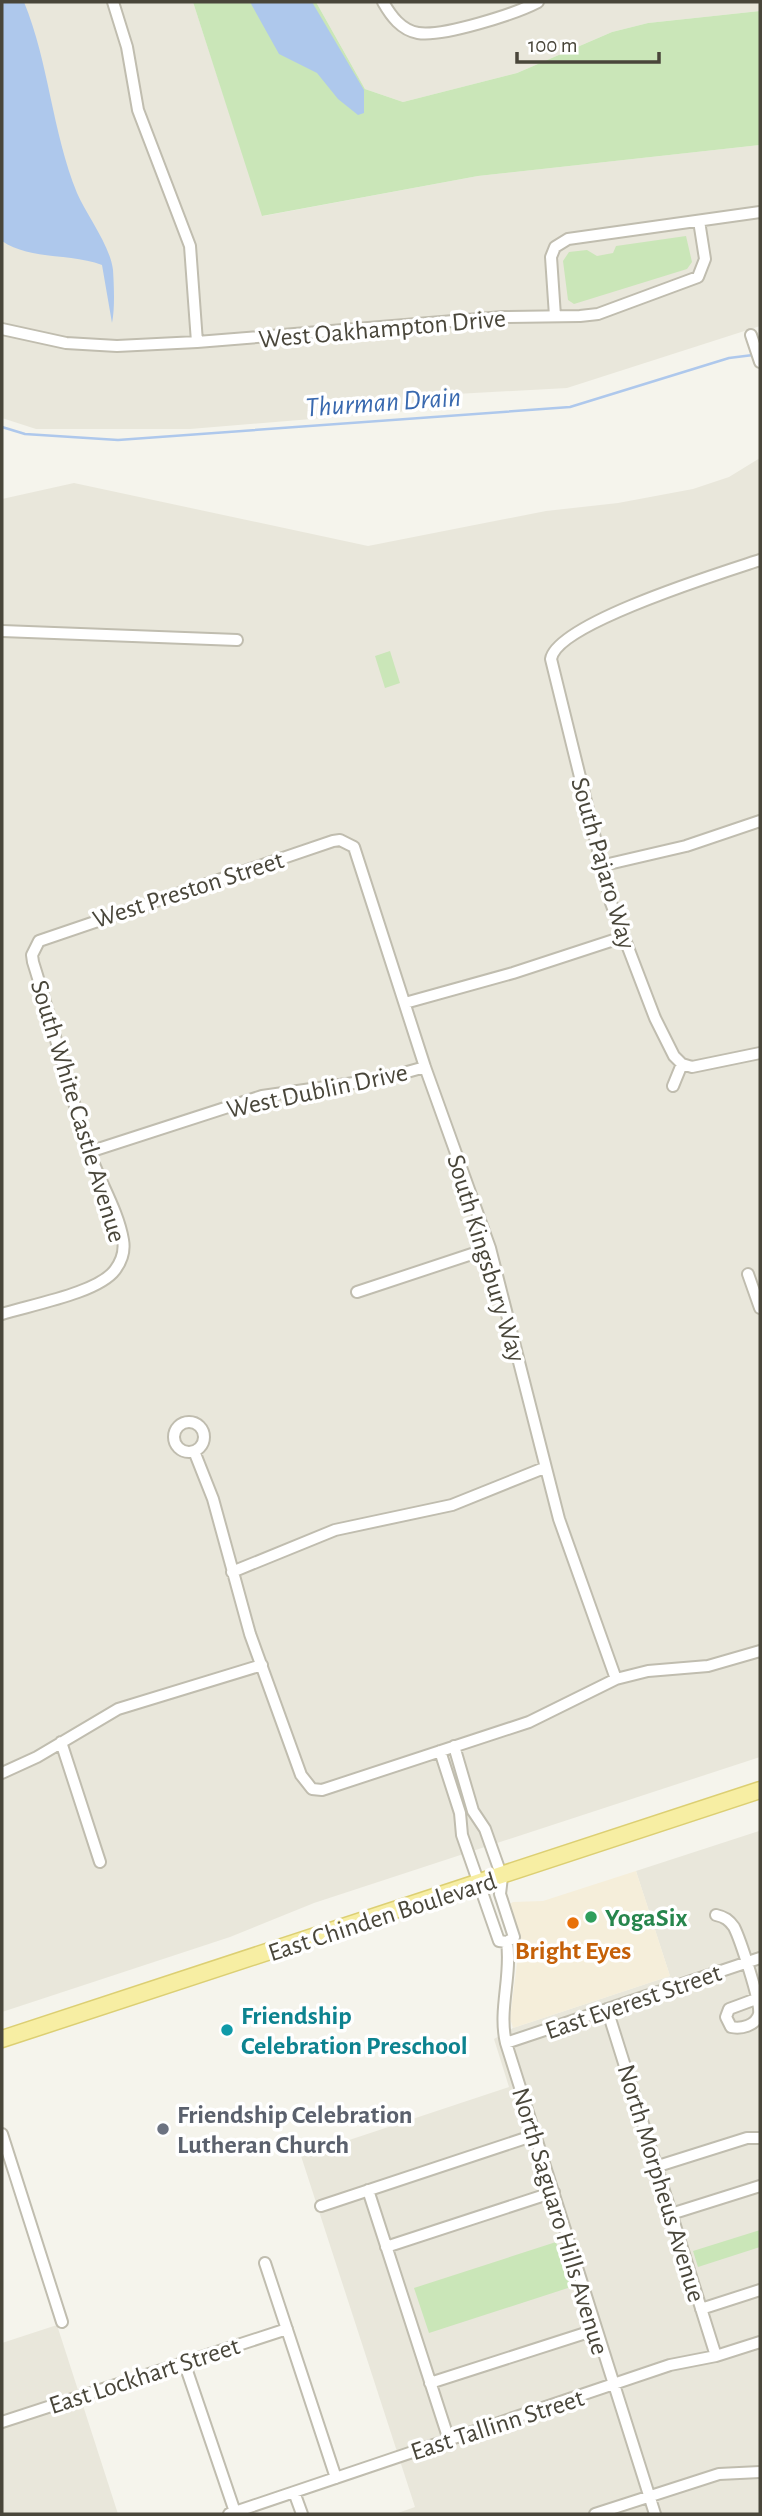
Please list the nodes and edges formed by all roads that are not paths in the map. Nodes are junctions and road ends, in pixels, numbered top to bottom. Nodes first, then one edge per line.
1 (113, 2) edge
2 (383, 2) edge
3 (538, 2) edge
4 (760, 212) edge
5 (699, 221) junction
6 (555, 316) junction
7 (2, 329) edge
8 (751, 335) dead end
9 (197, 342) junction
10 (760, 362) edge
11 (760, 560) edge
12 (2, 631) edge
13 (237, 640) dead end
14 (760, 821) edge
15 (347, 844) joint
16 (600, 866) junction
17 (623, 937) junction
18 (36, 948) joint
19 (405, 1003) junction
20 (760, 1053) edge
21 (682, 1065) junction
22 (425, 1067) junction
23 (673, 1086) dead end
24 (89, 1152) junction
25 (490, 1248) junction
26 (748, 1274) dead end
27 (357, 1292) dead end
28 (760, 1308) edge
29 (2, 1314) edge
30 (194, 1451) dead end
31 (544, 1468) junction
32 (232, 1572) junction
33 (760, 1651) edge
34 (262, 1665) junction
35 (616, 1679) junction
36 (61, 1742) junction
37 (454, 1746) junction
38 (440, 1751) junction
39 (2, 1773) edge
40 (760, 1790) edge
41 (100, 1862) dead end
42 (502, 1877) junction
43 (481, 1884) junction
44 (716, 1915) dead end
45 (507, 1942) junction
46 (760, 1958) edge
47 (746, 1963) junction
48 (756, 1999) dead end
49 (607, 2009) junction
50 (2, 2039) edge
51 (506, 2043) junction
52 (2, 2134) edge
53 (535, 2135) junction
54 (760, 2138) edge
55 (655, 2168) junction
56 (760, 2186) edge
57 (368, 2190) junction
58 (554, 2192) junction
59 (321, 2206) dead end
60 (671, 2214) junction
61 (386, 2247) junction
62 (265, 2263) dead end
63 (760, 2290) edge
64 (701, 2309) junction
65 (62, 2322) dead end
66 (287, 2329) junction
67 (595, 2330) junction
68 (760, 2342) edge
69 (716, 2356) junction
70 (184, 2362) junction
71 (430, 2383) junction
72 (613, 2386) junction
73 (2, 2422) edge
74 (449, 2440) junction
75 (760, 2472) edge
76 (336, 2478) junction
77 (294, 2492) junction
78 (649, 2496) junction
79 (232, 2513) edge
80 (302, 2514) edge
81 (595, 2514) edge
82 (655, 2514) edge

1 - 9 street
2 - 3 street
4 - 5 street
5 - 6 street, West Oakhampton Drive
5 - 6 street
6 - 9 street, West Oakhampton Drive
7 - 9 street, West Oakhampton Drive
8 - 10 street
11 - 16 street, South Pajaro Way
12 - 13 street
14 - 16 street
15 - 18 street, West Preston Street
15 - 19 street, South Kingsbury Way
16 - 17 street, South Pajaro Way
17 - 19 street
17 - 21 street, South Pajaro Way
18 - 24 street, South White Castle Avenue
19 - 22 street, South Kingsbury Way
20 - 21 street
21 - 23 street
22 - 24 street, West Dublin Drive
22 - 25 street, South Kingsbury Way
24 - 29 street, South White Castle Avenue
25 - 27 street
25 - 31 street, South Kingsbury Way
26 - 28 street
30 - 32 street
31 - 32 street
31 - 35 street, South Kingsbury Way
32 - 34 street
33 - 35 street
34 - 36 street
34 - 38 street
35 - 37 street
36 - 39 street
36 - 41 street
37 - 38 street
37 - 42 street
38 - 43 street
40 - 42 main road, East Chinden Boulevard
42 - 43 main road, East Chinden Boulevard
42 - 45 street, North Saguaro Hills Avenue
43 - 45 street, North Saguaro Hills Avenue
43 - 50 main road, East Chinden Boulevard
44 - 47 street
45 - 51 street, North Saguaro Hills Avenue
46 - 47 street, East Everest Street
47 - 48 street
47 - 49 street, East Everest Street
49 - 51 street, East Everest Street
49 - 55 street, North Morpheus Avenue
51 - 53 street, North Saguaro Hills Avenue
52 - 65 street
53 - 57 street
53 - 58 street, North Saguaro Hills Avenue
54 - 55 street
55 - 60 street, North Morpheus Avenue
56 - 60 street
57 - 59 street
57 - 61 street
58 - 61 street
58 - 67 street, North Saguaro Hills Avenue
60 - 64 street, North Morpheus Avenue
61 - 71 street
62 - 66 street
63 - 64 street
64 - 69 street, North Morpheus Avenue
66 - 70 street, East Lockhart Street
66 - 76 street
67 - 71 street
67 - 72 street, North Saguaro Hills Avenue
68 - 69 street, East Tallinn Street
69 - 72 street, East Tallinn Street
70 - 73 street, East Lockhart Street
70 - 79 street
71 - 74 street
72 - 74 street, East Tallinn Street
72 - 78 street, North Saguaro Hills Avenue
74 - 76 street, East Tallinn Street
75 - 78 street
76 - 77 street, East Tallinn Street
77 - 79 street, East Tallinn Street
77 - 80 street
78 - 81 street
78 - 82 street, North Saguaro Hills Avenue

